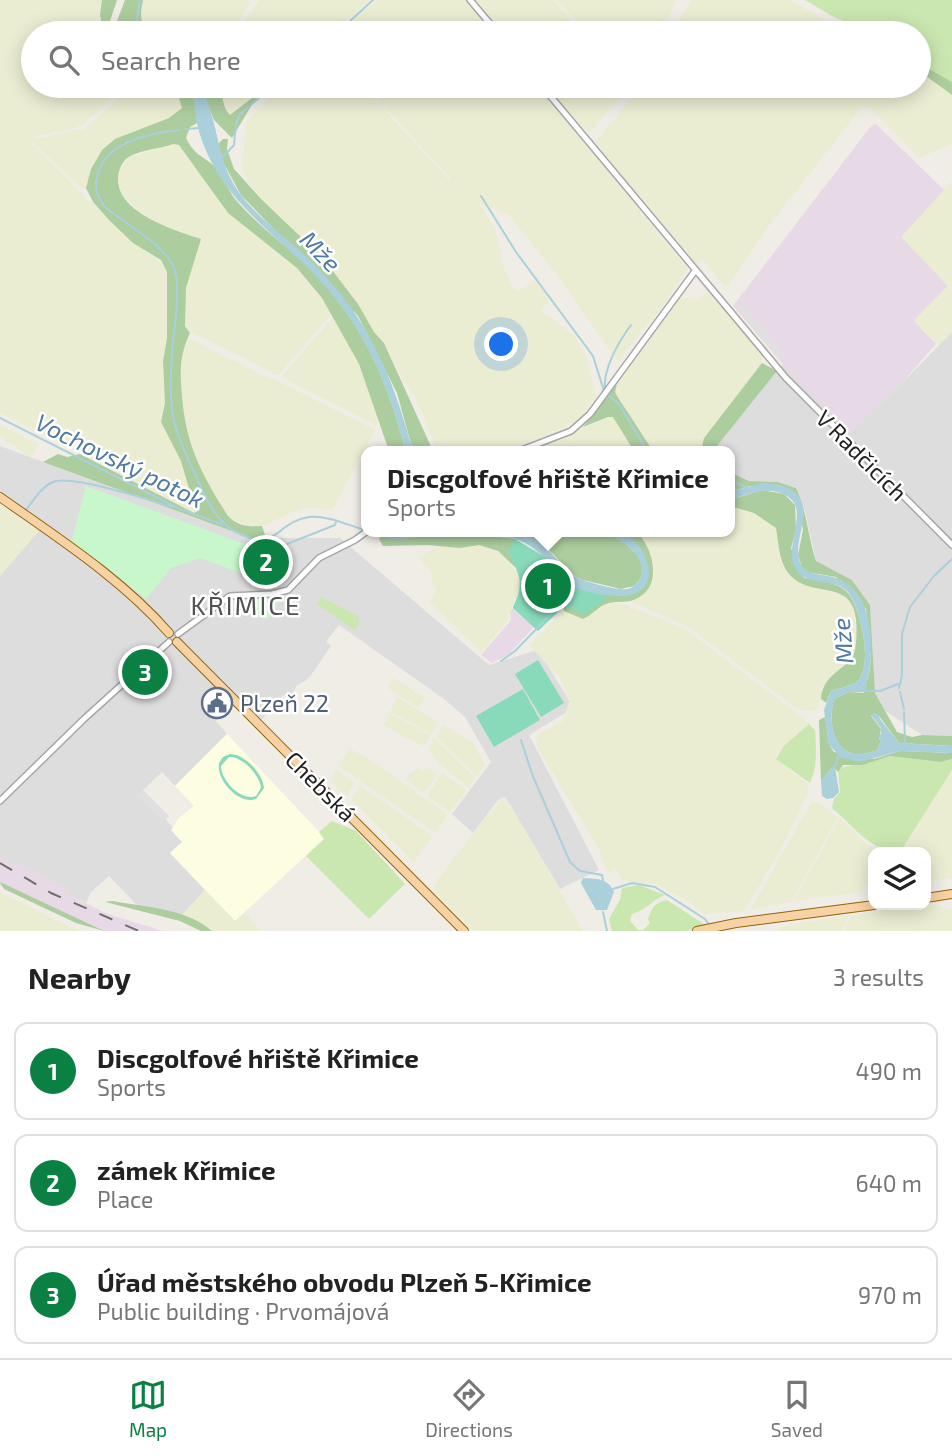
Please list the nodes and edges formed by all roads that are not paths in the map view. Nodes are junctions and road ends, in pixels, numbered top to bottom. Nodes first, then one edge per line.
1 (470, 0) edge
2 (488, 21) edge
3 (552, 98) edge
4 (695, 271) junction
5 (532, 446) edge
6 (0, 497) edge
7 (361, 535) edge
8 (952, 545) edge
9 (173, 638) junction
10 (0, 801) edge
11 (952, 894) edge
12 (931, 897) edge
13 (868, 906) edge
14 (464, 931) edge
15 (697, 931) edge

1 - 2 street
3 - 4 street, V Radčicích
4 - 5 street
4 - 8 street, V Radčicích
6 - 9 main road, Chebská
7 - 9 street
9 - 10 street
9 - 14 main road, Chebská
11 - 12 main road
13 - 15 main road

